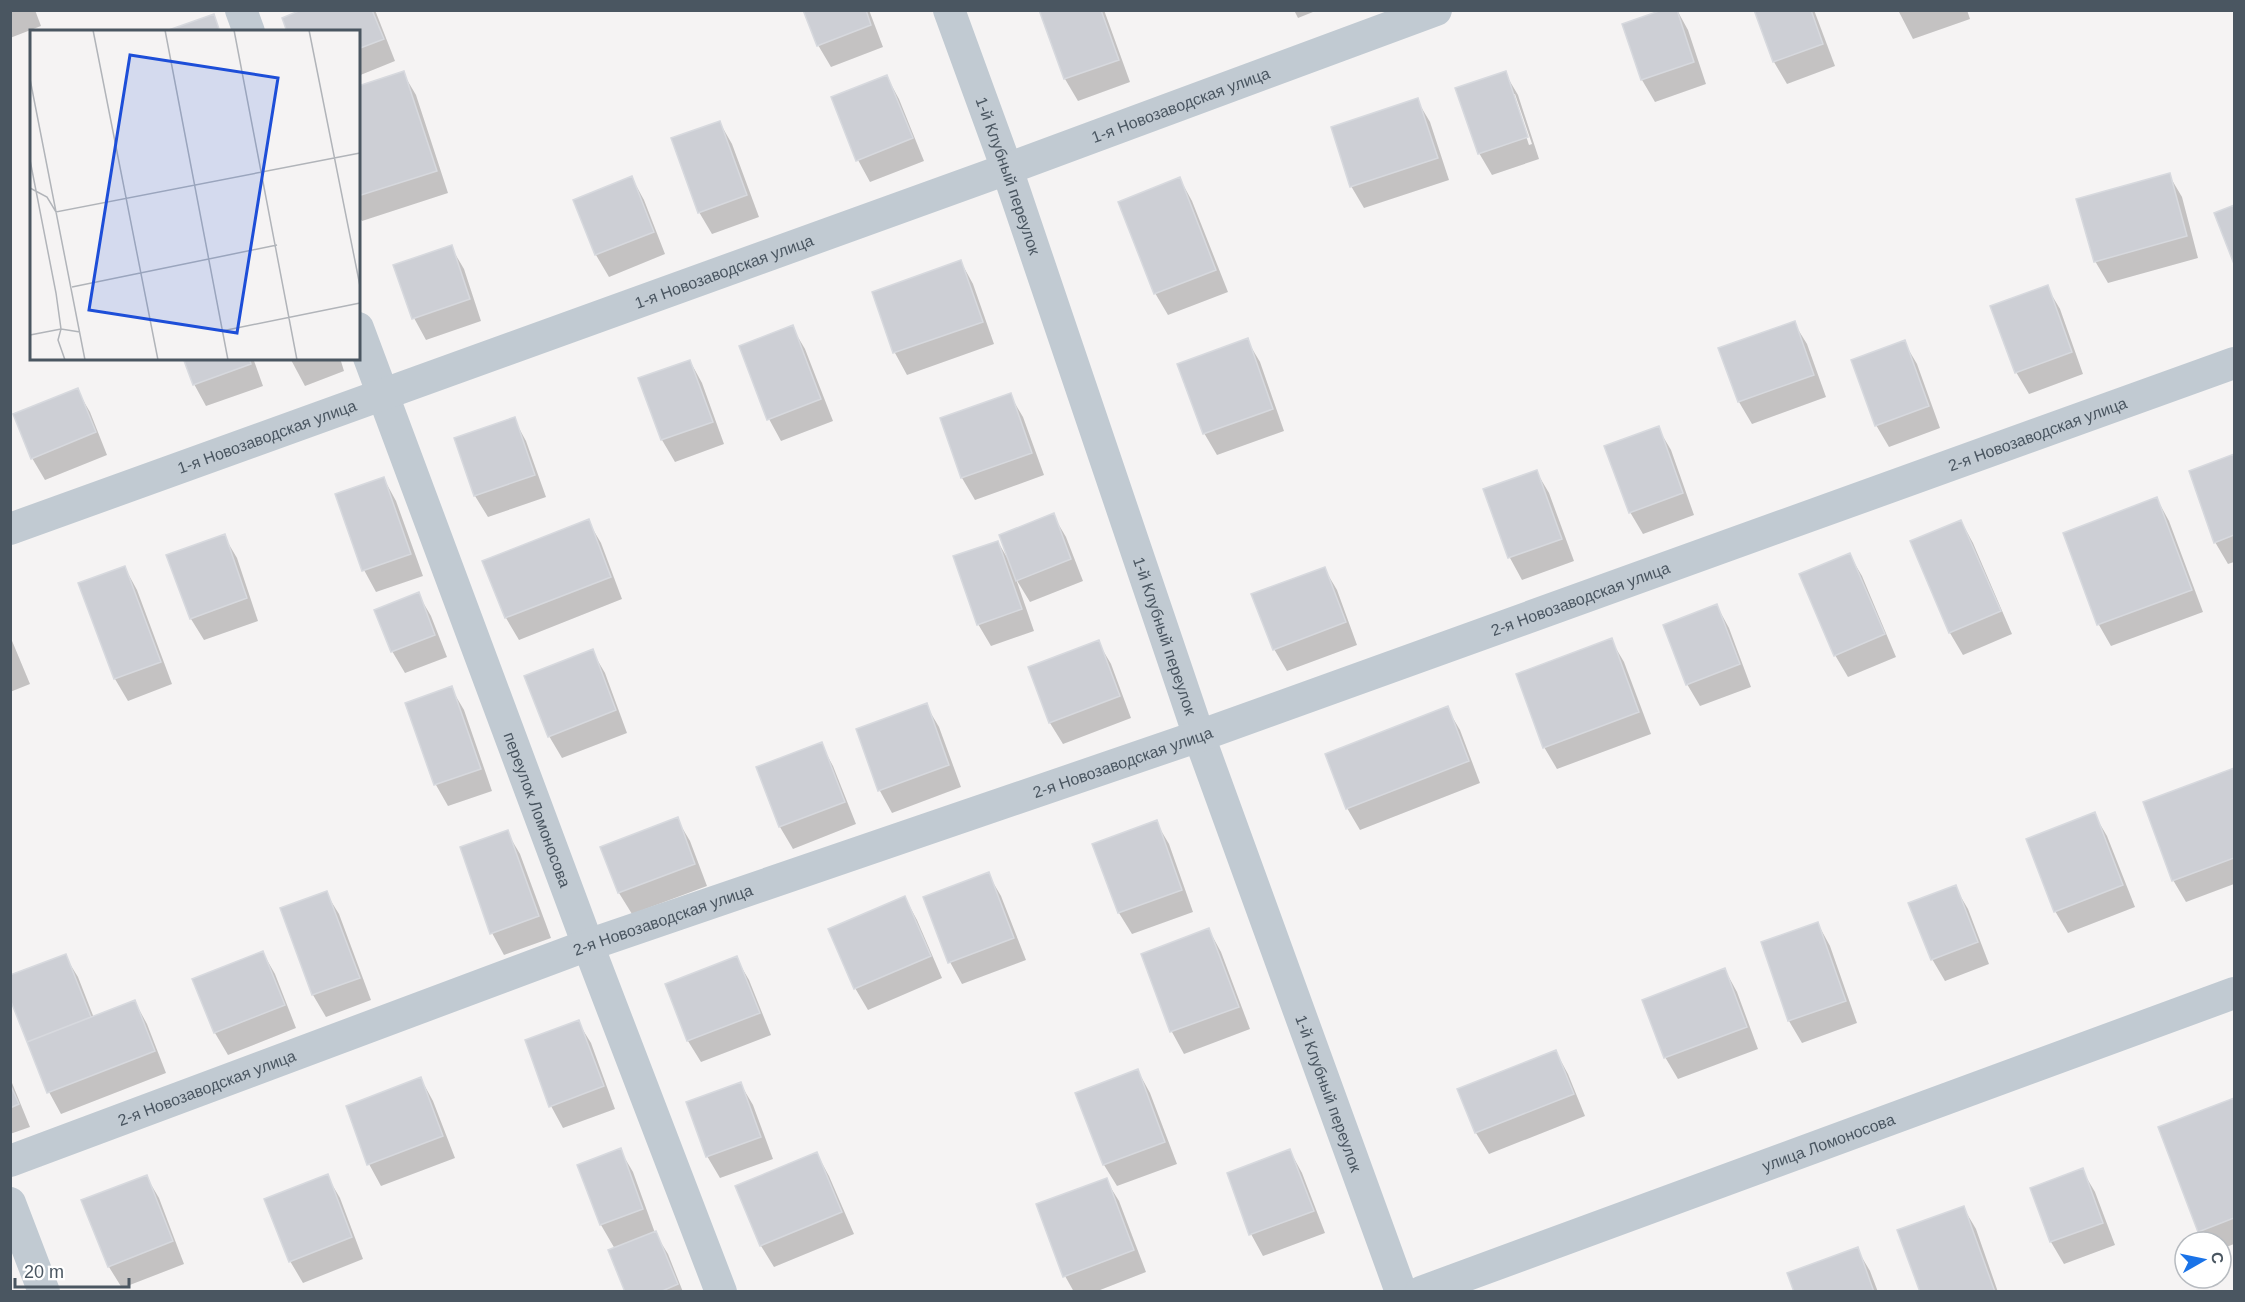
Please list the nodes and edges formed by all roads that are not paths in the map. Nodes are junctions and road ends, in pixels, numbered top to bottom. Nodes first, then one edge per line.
1 (241, 10) edge
2 (949, 10) edge
3 (1436, 10) edge
4 (248, 30) edge
5 (1007, 169) junction
6 (360, 333) edge
7 (2235, 363) edge
8 (383, 394) junction
9 (10, 529) edge
10 (1199, 736) junction
11 (588, 945) junction
12 (2235, 993) edge
13 (10, 1161) edge
14 (10, 1203) edge
15 (44, 1292) edge
16 (721, 1292) edge
17 (1401, 1292) edge
18 (1421, 1292) edge

1 - 4 street
2 - 5 street, 1-й Клубный переулок
3 - 5 street, 1-я Новозаводская улица
5 - 8 street, 1-я Новозаводская улица
5 - 10 street, 1-й Клубный переулок
6 - 8 street, переулок Ломоносова
7 - 10 street, 2-я Новозаводская улица
8 - 9 street, 1-я Новозаводская улица
8 - 11 street, переулок Ломоносова
10 - 11 street, 2-я Новозаводская улица
10 - 17 street, 1-й Клубный переулок
11 - 13 street, 2-я Новозаводская улица
11 - 16 street, переулок Ломоносова
12 - 18 street, улица Ломоносова
14 - 15 street

